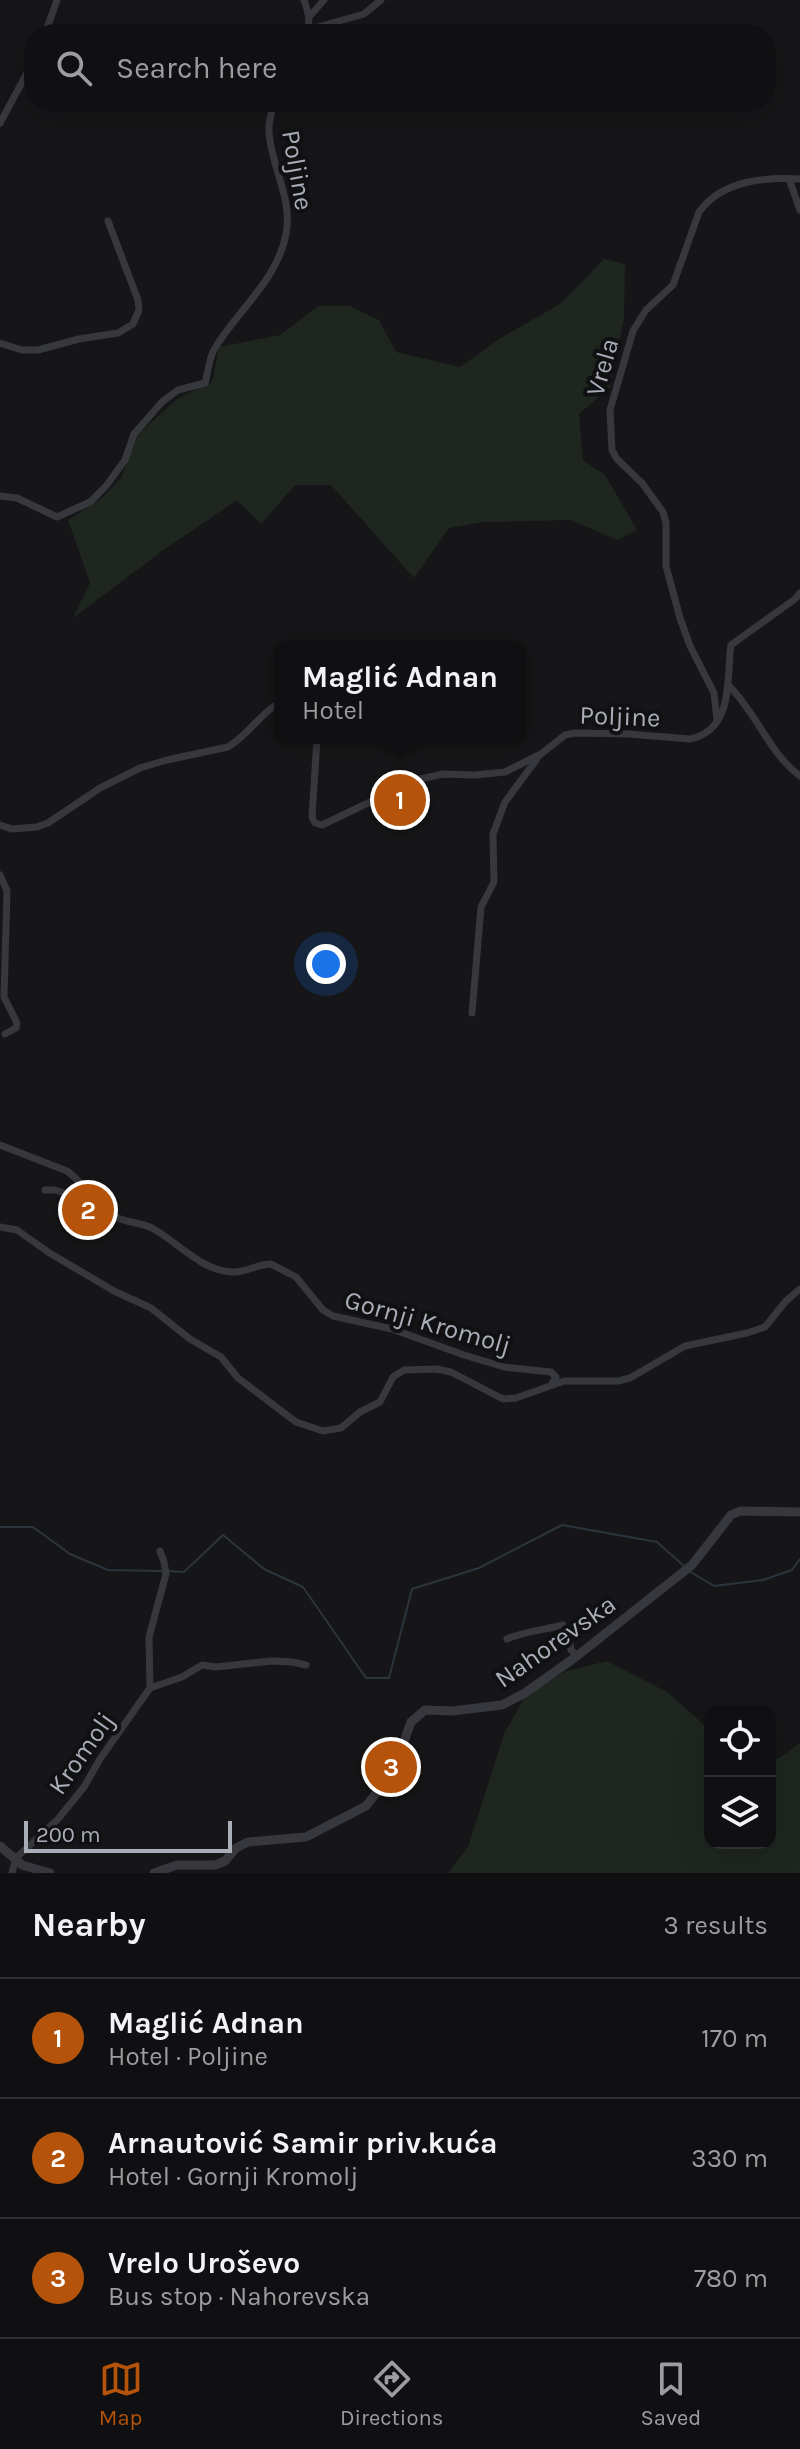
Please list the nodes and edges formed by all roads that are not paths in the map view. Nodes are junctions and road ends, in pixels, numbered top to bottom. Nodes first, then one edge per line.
1 (57, 0) edge
2 (304, 0) edge
3 (324, 0) edge
4 (381, 0) edge
5 (309, 17) junction
6 (49, 24) edge
7 (307, 24) edge
8 (331, 24) edge
9 (24, 79) edge
10 (271, 112) edge
11 (0, 123) edge
12 (789, 179) junction
13 (800, 179) edge
14 (800, 210) edge
15 (108, 221) dead end
16 (0, 343) edge
17 (0, 496) edge
18 (800, 593) edge
19 (729, 686) junction
20 (274, 705) edge
21 (717, 720) junction
22 (317, 744) edge
23 (541, 754) junction
24 (800, 763) edge
25 (792, 769) junction
26 (800, 776) edge
27 (0, 825) edge
28 (0, 875) edge
29 (472, 1013) dead end
30 (5, 1034) dead end
31 (0, 1145) edge
32 (45, 1190) dead end
33 (99, 1205) junction
34 (0, 1227) edge
35 (800, 1289) edge
36 (551, 1385) junction
37 (800, 1512) edge
38 (160, 1551) dead end
39 (507, 1639) dead end
40 (577, 1656) junction
41 (306, 1665) dead end
42 (150, 1688) junction
43 (0, 1846) edge
44 (16, 1858) junction
45 (12, 1873) edge
46 (50, 1873) edge
47 (154, 1873) edge

1 - 6 street
2 - 5 street
3 - 5 street
4 - 8 street
5 - 7 street
9 - 11 street
10 - 17 street, Poljine
12 - 13 street, Vrela
12 - 14 street
12 - 21 street, Vrela
15 - 16 street
18 - 19 street
19 - 21 street
19 - 25 street
20 - 27 street
21 - 23 street, Poljine
22 - 23 street, Poljine
23 - 29 street
24 - 25 street
25 - 26 street
28 - 30 street
31 - 33 street, Gornji Kromolj
32 - 33 street
33 - 36 street, Gornji Kromolj
34 - 36 street
35 - 36 street
37 - 40 street, Nahorevska
38 - 42 street
39 - 40 street
40 - 47 street, Nahorevska
41 - 42 street
42 - 44 street, Kromolj
43 - 44 street
44 - 45 street
44 - 46 street

